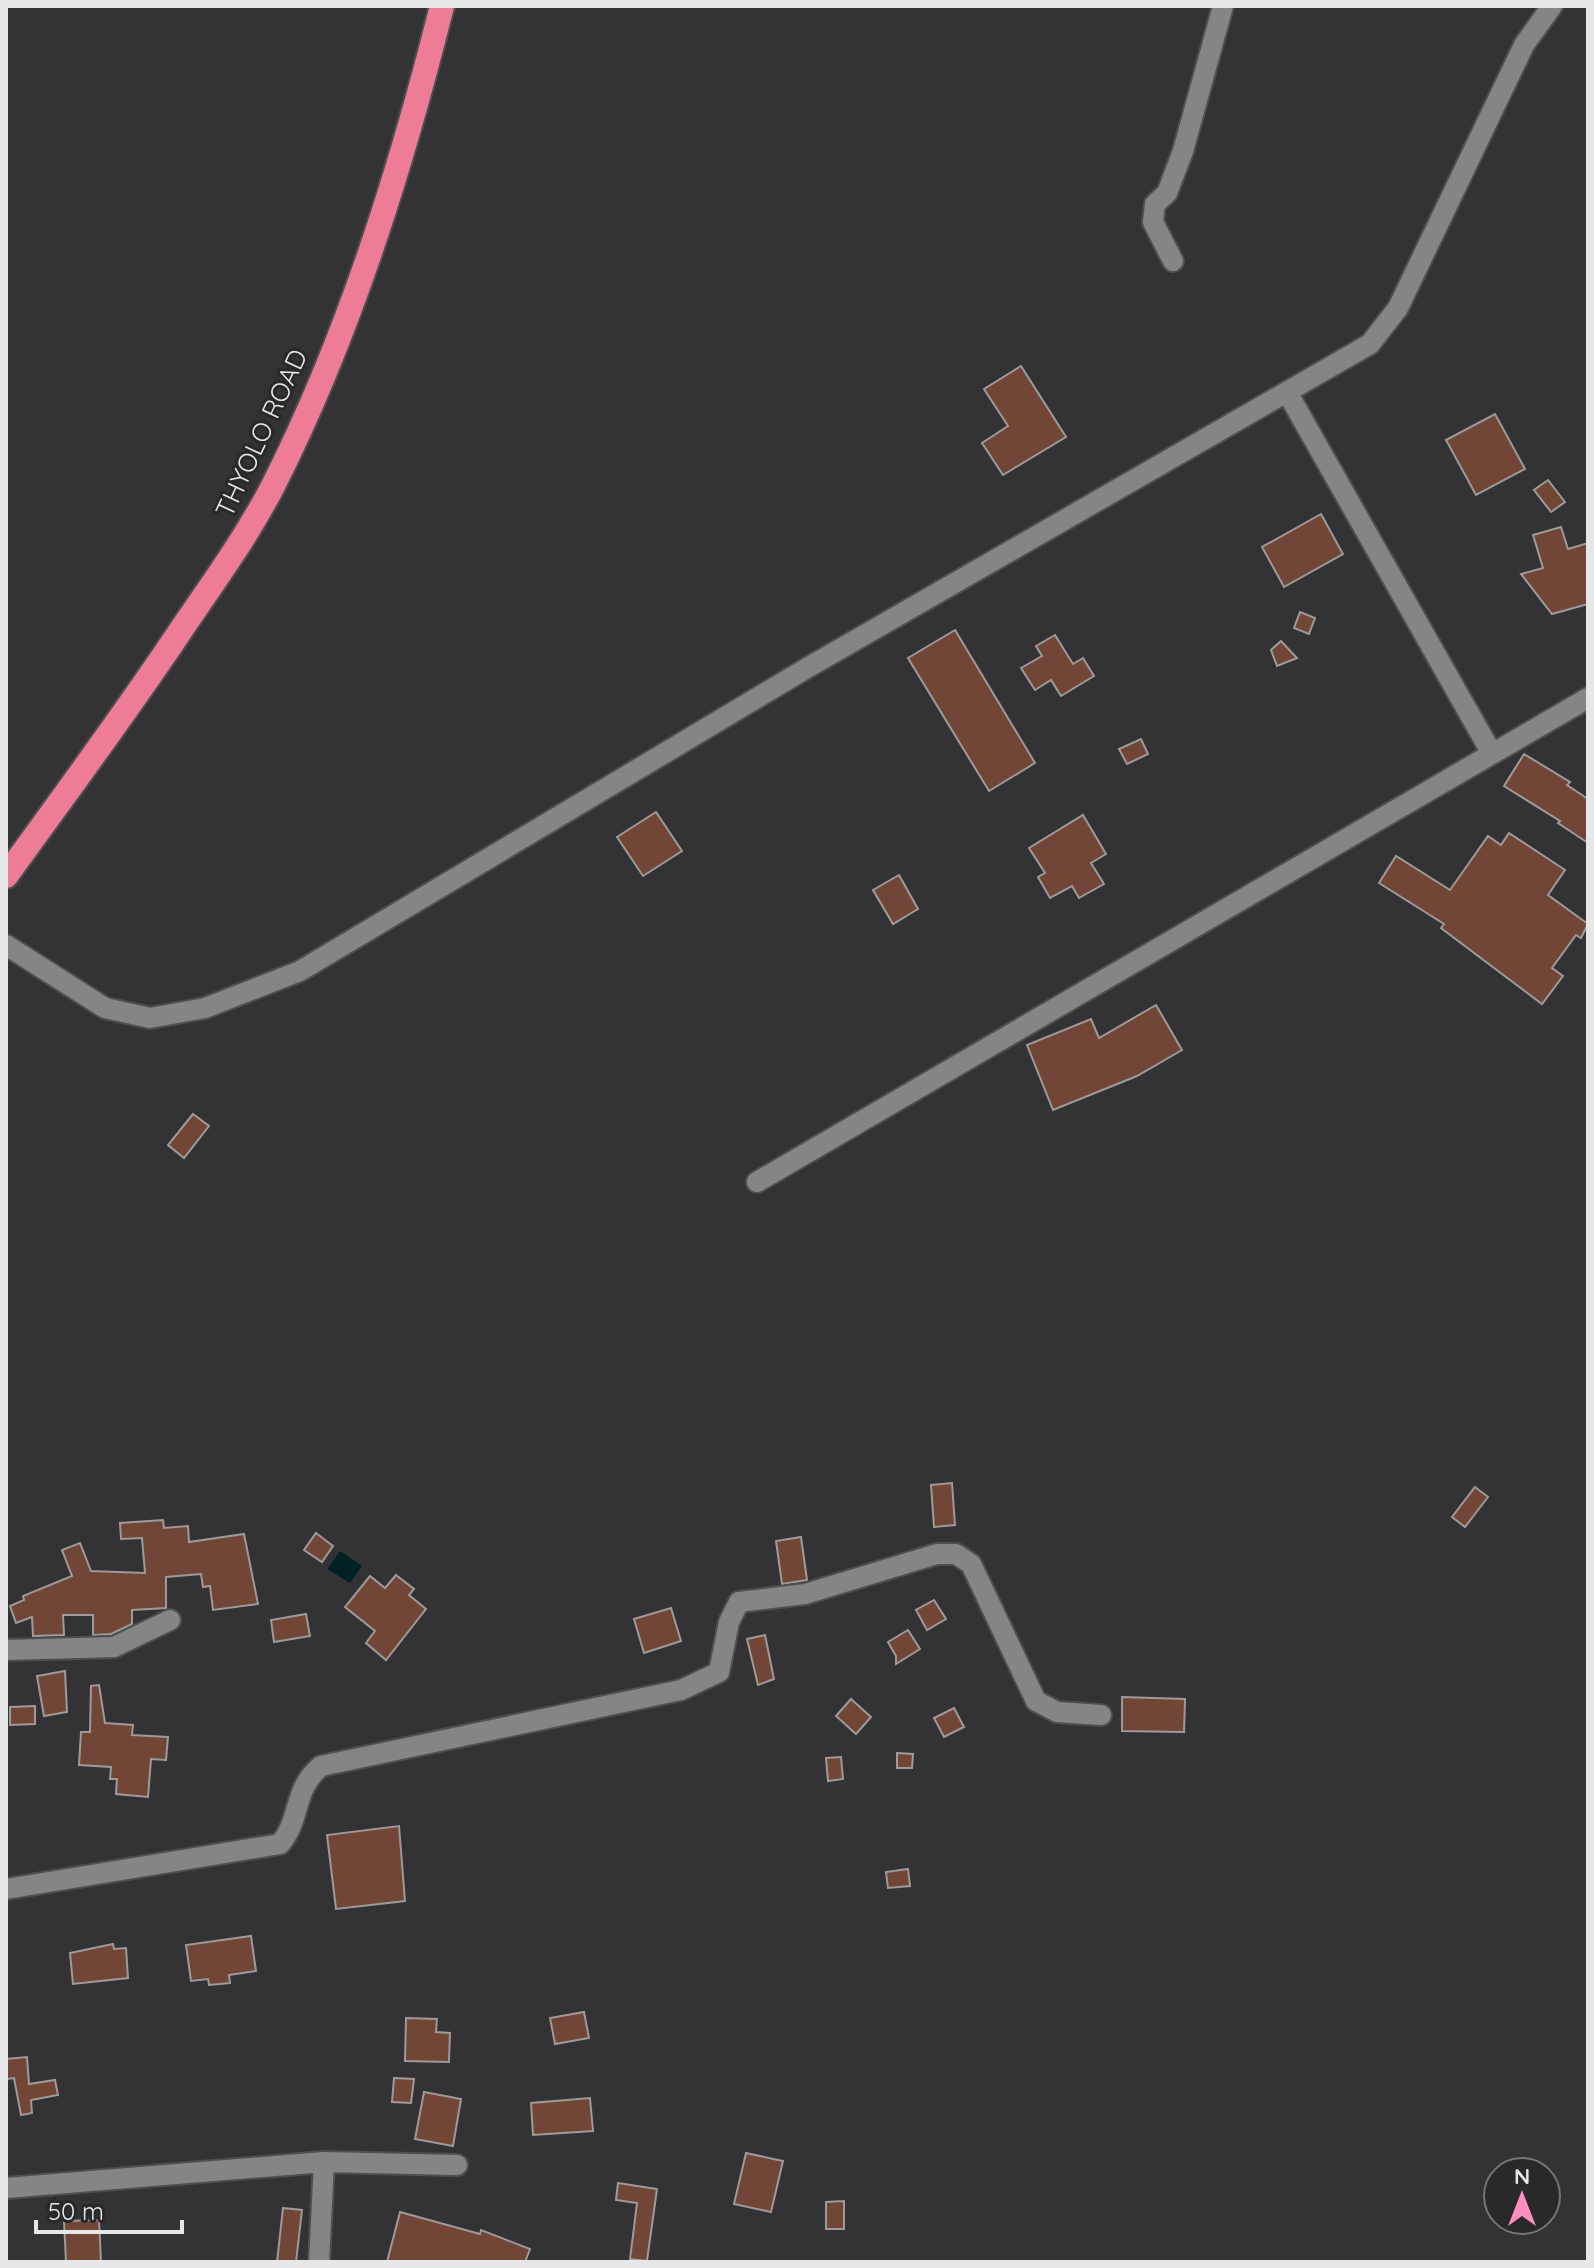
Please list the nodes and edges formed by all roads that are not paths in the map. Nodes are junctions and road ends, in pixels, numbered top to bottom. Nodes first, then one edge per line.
1 (442, 6) edge
2 (1223, 6) edge
3 (1552, 6) edge
4 (1173, 261) dead end
5 (1287, 392) junction
6 (1588, 698) edge
7 (1491, 752) junction
8 (6, 876) edge
9 (6, 945) edge
10 (757, 1182) dead end
11 (170, 1620) dead end
12 (6, 1650) edge
13 (1101, 1715) dead end
14 (6, 1889) edge
15 (324, 2162) junction
16 (457, 2165) dead end
17 (6, 2188) edge
18 (319, 2262) edge

1 - 8 highway, THYOLO ROAD
2 - 4 street
3 - 5 street
5 - 7 street
5 - 9 street
6 - 7 street
7 - 10 street
11 - 12 street
13 - 14 street
15 - 16 street
15 - 17 street
15 - 18 street

